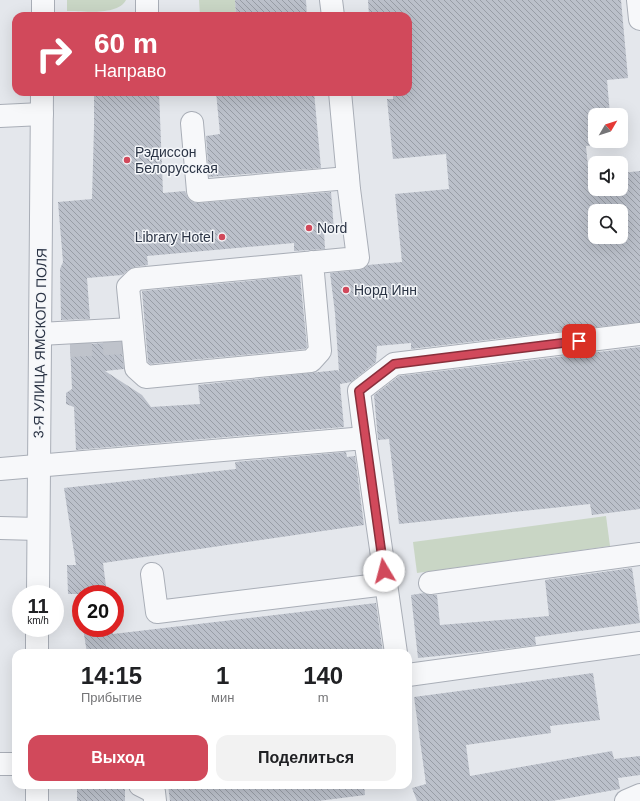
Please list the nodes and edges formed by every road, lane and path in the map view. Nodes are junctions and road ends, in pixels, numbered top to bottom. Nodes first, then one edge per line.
1 (43, 0) edge
2 (147, 0) edge
3 (331, 0) edge
4 (638, 0) edge
5 (43, 12) edge
6 (147, 12) edge
7 (332, 12) edge
8 (640, 19) edge
9 (42, 96) edge
10 (340, 96) edge
11 (42, 114) junction
12 (0, 116) edge
13 (192, 123) dead end
14 (348, 178) junction
15 (312, 262) junction
16 (132, 327) junction
17 (640, 334) edge
18 (40, 342) junction
19 (70, 346) tunnel mouth
20 (366, 438) junction
21 (38, 465) junction
22 (0, 469) edge
23 (0, 528) edge
24 (38, 529) junction
25 (640, 554) edge
26 (152, 574) dead end
27 (430, 583) dead end
28 (386, 584) junction
29 (38, 585) edge
30 (38, 637) edge
31 (640, 643) edge
32 (37, 649) edge
33 (395, 649) edge
34 (412, 674) edge
35 (0, 764) edge
36 (12, 764) edge
37 (37, 789) edge
38 (134, 789) edge
39 (148, 789) edge
40 (640, 795) edge
41 (37, 801) edge
42 (135, 801) edge
43 (156, 801) edge
44 (626, 801) edge

1 - 5 street
2 - 6 street
3 - 7 street
4 - 8 street
9 - 11 street, 3-Я УЛИЦА ЯМСКОГО ПОЛЯ
10 - 14 street
11 - 12 street
11 - 18 street, 3-Я УЛИЦА ЯМСКОГО ПОЛЯ
13 - 14 street
14 - 15 street
15 - 16 street
15 - 16 street
16 - 18 street
17 - 20 street
18 - 19 street
18 - 21 street, 3-Я УЛИЦА ЯМСКОГО ПОЛЯ
20 - 21 street
20 - 28 street
21 - 22 street
21 - 24 street, 3-Я УЛИЦА ЯМСКОГО ПОЛЯ
23 - 24 street
24 - 29 street, 3-Я УЛИЦА ЯМСКОГО ПОЛЯ
25 - 27 street
26 - 28 street
28 - 33 street
30 - 32 street
31 - 34 street
35 - 36 street
37 - 41 street
38 - 42 street
39 - 43 street
40 - 44 street

